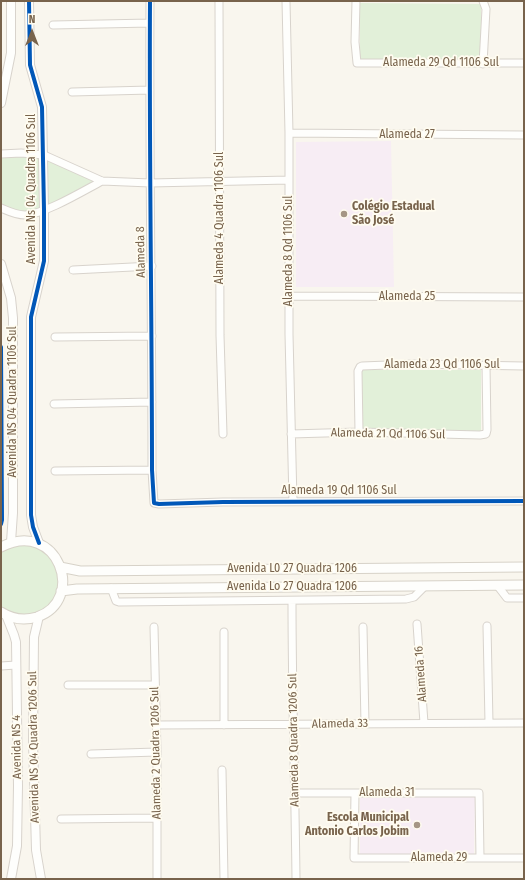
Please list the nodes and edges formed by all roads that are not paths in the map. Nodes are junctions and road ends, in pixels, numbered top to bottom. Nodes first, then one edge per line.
1 (11, 1) edge
2 (29, 1) edge
3 (150, 1) edge
4 (219, 1) edge
5 (286, 1) edge
6 (356, 1) edge
7 (483, 1) edge
8 (150, 23) junction
9 (53, 25) dead end
10 (524, 63) edge
11 (483, 64) junction
12 (150, 90) junction
13 (72, 92) dead end
14 (1, 103) edge
15 (289, 133) junction
16 (524, 135) edge
17 (1, 154) edge
18 (44, 155) junction
19 (289, 180) junction
20 (102, 181) junction
21 (220, 181) junction
22 (150, 183) junction
23 (1, 208) edge
24 (44, 210) junction
25 (1, 264) edge
26 (152, 266) junction
27 (73, 270) dead end
28 (290, 296) junction
29 (524, 297) edge
30 (152, 336) junction
31 (55, 337) dead end
32 (486, 365) junction
33 (524, 366) edge
34 (152, 402) junction
35 (54, 404) dead end
36 (359, 432) junction
37 (223, 434) dead end
38 (291, 434) junction
39 (152, 470) junction
40 (55, 471) dead end
41 (524, 501) edge
42 (154, 502) joint
43 (293, 502) junction
44 (11, 542) junction
45 (39, 543) junction
46 (1, 547) edge
47 (60, 567) junction
48 (524, 567) edge
49 (497, 585) junction
50 (524, 585) edge
51 (425, 586) junction
52 (241, 587) junction
53 (264, 587) junction
54 (111, 588) junction
55 (61, 591) junction
56 (524, 598) edge
57 (292, 600) junction
58 (243, 601) junction
59 (264, 601) junction
60 (4, 614) edge
61 (39, 616) junction
62 (417, 624) dead end
63 (487, 626) dead end
64 (154, 627) dead end
65 (363, 627) dead end
66 (224, 632) dead end
67 (16, 665) junction
68 (1, 666) edge
69 (68, 685) dead end
70 (155, 685) junction
71 (424, 723) junction
72 (489, 723) junction
73 (524, 723) edge
74 (365, 724) junction
75 (156, 725) junction
76 (224, 725) junction
77 (292, 725) junction
78 (157, 752) junction
79 (91, 754) dead end
80 (222, 770) dead end
81 (295, 793) junction
82 (355, 793) junction
83 (157, 818) junction
84 (61, 819) dead end
85 (480, 858) junction
86 (524, 858) edge
87 (11, 879) edge
88 (41, 879) edge
89 (157, 879) edge
90 (224, 879) edge
91 (296, 879) edge

1 - 14 street
2 - 18 street, Avenida Ns 04 Quadra 1106 Sul
3 - 8 street, Alameda 8
4 - 21 street, Alameda 4 Quadra 1106 Sul
5 - 15 street, Alameda 8 Qd 1106 Sul
6 - 11 street, Alameda 29 Qd 1106 Sul
7 - 11 street
8 - 9 street
8 - 12 street, Alameda 8
10 - 11 street, Alameda 29 Qd 1106 Sul
12 - 13 street
12 - 22 street, Alameda 8
15 - 16 street, Alameda 27
15 - 19 street, Alameda 8 Qd 1106 Sul
17 - 18 street
18 - 20 street
18 - 24 street, Avenida Ns 04 Quadra 1106 Sul
19 - 21 street
19 - 28 street, Alameda 8 Qd 1106 Sul
20 - 22 street
20 - 24 street
21 - 22 street
21 - 37 street, Alameda 4 Quadra 1106 Sul
22 - 26 street, Alameda 8
23 - 24 street
24 - 45 street, Avenida Ns 04 Quadra 1106 Sul
25 - 44 street, Avenida NS 04 Quadra 1106 Sul
26 - 27 street
26 - 30 street, Alameda 8
28 - 29 street, Alameda 25
28 - 38 street, Alameda 8 Qd 1106 Sul
30 - 31 street
30 - 34 street, Alameda 8
32 - 33 street, Alameda 23 Qd 1106 Sul
32 - 36 street, Alameda 23 Qd 1106 Sul
32 - 36 street, Alameda 21 Qd 1106 Sul
34 - 35 street
34 - 39 street, Alameda 8
36 - 38 street, Alameda 21 Qd 1106 Sul
38 - 43 street, Alameda 8 Qd 1106 Sul
39 - 40 street
39 - 42 street, Alameda 8
41 - 43 street, Alameda 19 Qd 1106 Sul
42 - 43 street, Alameda 19 Qd 1106 Sul
44 - 45 main road
44 - 46 main road
45 - 47 main road
47 - 48 main road, Avenida L0 27 Quadra 1206
47 - 55 main road
49 - 50 main road, Avenida Lo 27 Quadra 1206
49 - 51 main road, Avenida Lo 27 Quadra 1206
49 - 56 street
51 - 53 main road, Avenida Lo 27 Quadra 1206
51 - 57 street
52 - 53 main road, Avenida Lo 27 Quadra 1206
52 - 54 main road, Avenida Lo 27 Quadra 1206
52 - 58 street
53 - 59 street
54 - 55 main road, Avenida Lo 27 Quadra 1206
54 - 58 street
55 - 61 main road
57 - 59 street
57 - 77 street, Alameda 8 Quadra 1206 Sul
58 - 59 street
60 - 61 main road
60 - 67 street, Avenida NS 4
61 - 88 street, Avenida NS 04 Quadra 1206 Sul
62 - 71 street, Alameda 16
63 - 72 street
64 - 70 street, Alameda 2 Quadra 1206 Sul
65 - 74 street
66 - 76 street
67 - 68 street
67 - 87 street, Avenida NS 4
69 - 70 street
70 - 75 street, Alameda 2 Quadra 1206 Sul
71 - 72 street, Alameda 33
71 - 74 street, Alameda 33
72 - 73 street, Alameda 33
74 - 77 street, Alameda 33
75 - 76 street, Alameda 33
75 - 78 street, Alameda 2 Quadra 1206 Sul
76 - 77 street, Alameda 33
77 - 81 street, Alameda 8 Quadra 1206 Sul
78 - 79 street
78 - 83 street, Alameda 2 Quadra 1206 Sul
80 - 90 street
81 - 82 street, Alameda 31
81 - 91 street, Alameda 8 Quadra 1206 Sul
82 - 85 street, Alameda 31
82 - 85 street, Alameda 29
83 - 84 street
83 - 89 street, Alameda 2 Quadra 1206 Sul
85 - 86 street, Alameda 29

